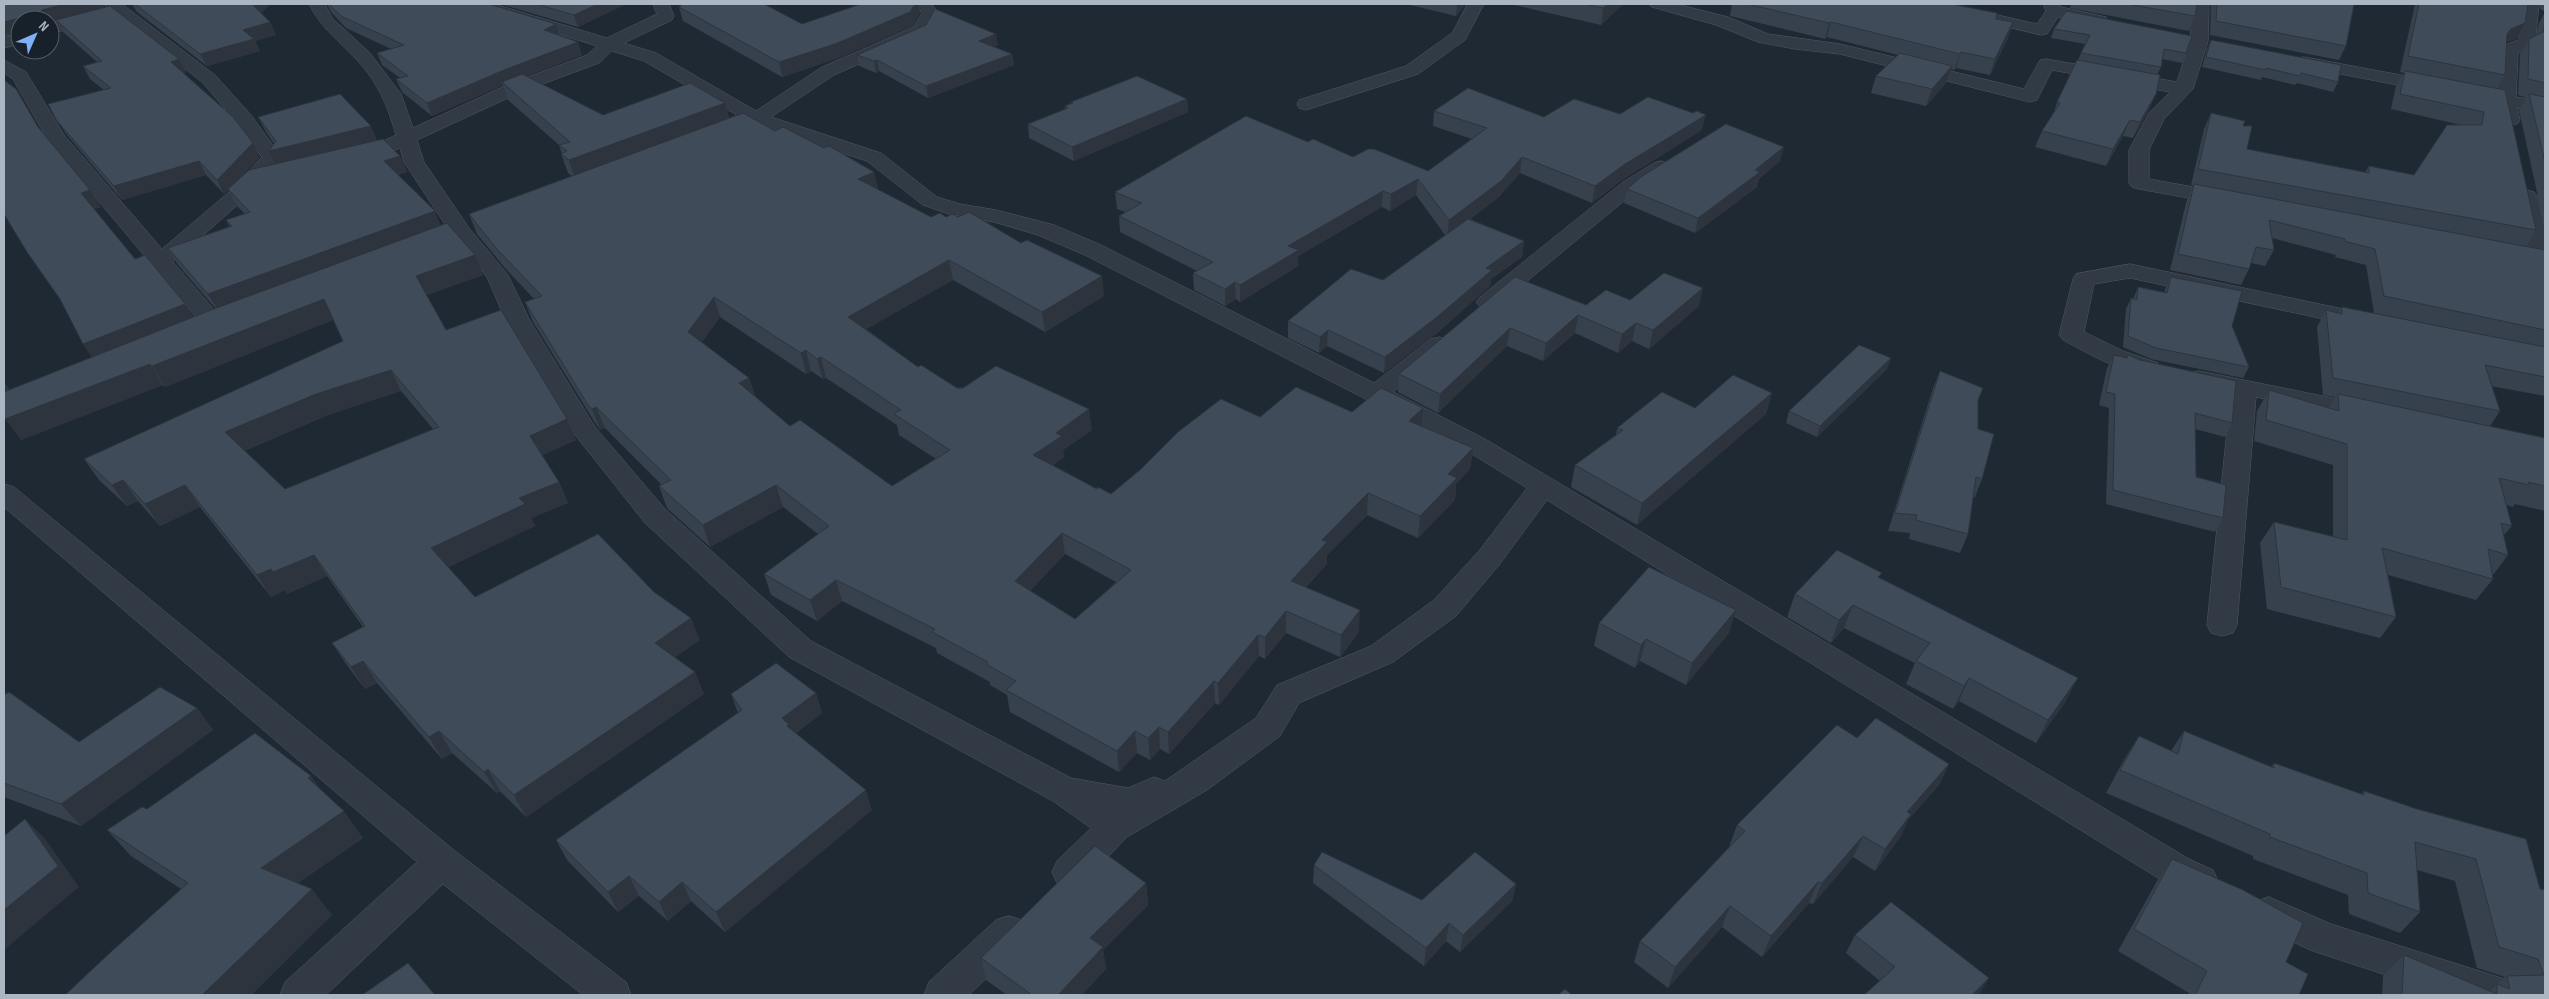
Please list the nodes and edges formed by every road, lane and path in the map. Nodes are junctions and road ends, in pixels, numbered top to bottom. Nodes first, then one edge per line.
1 (142, 4) edge
2 (316, 4) edge
3 (478, 4) edge
4 (921, 4) edge
5 (1476, 4) edge
6 (1658, 4) edge
7 (1929, 4) edge
8 (2201, 4) edge
9 (116, 7) edge
10 (2053, 7) edge
11 (668, 9) edge
12 (2512, 12) edge
13 (2536, 12) edge
14 (2116, 24) edge
15 (60, 26) edge
16 (2180, 38) edge
17 (2199, 41) junction
18 (609, 44) junction
19 (2218, 45) edge
20 (2285, 58) edge
21 (4, 65) edge
22 (2184, 89) junction
23 (2506, 101) junction
24 (1306, 104) dead end
25 (2545, 108) edge
26 (757, 119) junction
27 (729, 130) edge
28 (407, 137) junction
29 (2514, 138) edge
30 (1680, 155) edge
31 (334, 161) edge
32 (285, 171) edge
33 (2522, 175) edge
34 (250, 181) junction
35 (2246, 203) edge
36 (2536, 257) edge
37 (161, 262) junction
38 (1473, 315) edge
39 (214, 324) edge
40 (2380, 324) edge
41 (1452, 334) edge
42 (2244, 388) junction
43 (1376, 394) junction
44 (2390, 418) edge
45 (1543, 486) junction
46 (4, 493) edge
47 (2222, 625) dead end
48 (1268, 727) junction
49 (1065, 790) junction
50 (1115, 827) junction
51 (442, 862) junction
52 (2219, 890) edge
53 (2245, 902) edge
54 (299, 995) edge
55 (612, 995) edge
56 (943, 995) edge
57 (2500, 995) edge

1 - 9 street
2 - 28 street
3 - 18 street
4 - 26 street
5 - 24 street
6 - 22 street
7 - 10 street
8 - 17 street
9 - 15 street
9 - 34 street
10 - 14 street
11 - 18 street
12 - 13 street
13 - 23 street
16 - 17 street
17 - 19 street
17 - 22 street
18 - 26 street
18 - 28 street
20 - 23 street
21 - 37 street
22 - 35 street
23 - 25 street
23 - 29 street
26 - 27 street
26 - 43 street
28 - 31 street
28 - 49 street
30 - 38 street
32 - 34 street
33 - 36 street
34 - 37 street
37 - 39 street
40 - 42 street
41 - 43 street
42 - 44 street
42 - 47 street
43 - 45 street
45 - 48 street
45 - 52 street
46 - 51 street
48 - 49 street
48 - 50 street
49 - 50 street
50 - 56 street
51 - 54 street
51 - 55 street
53 - 57 street

